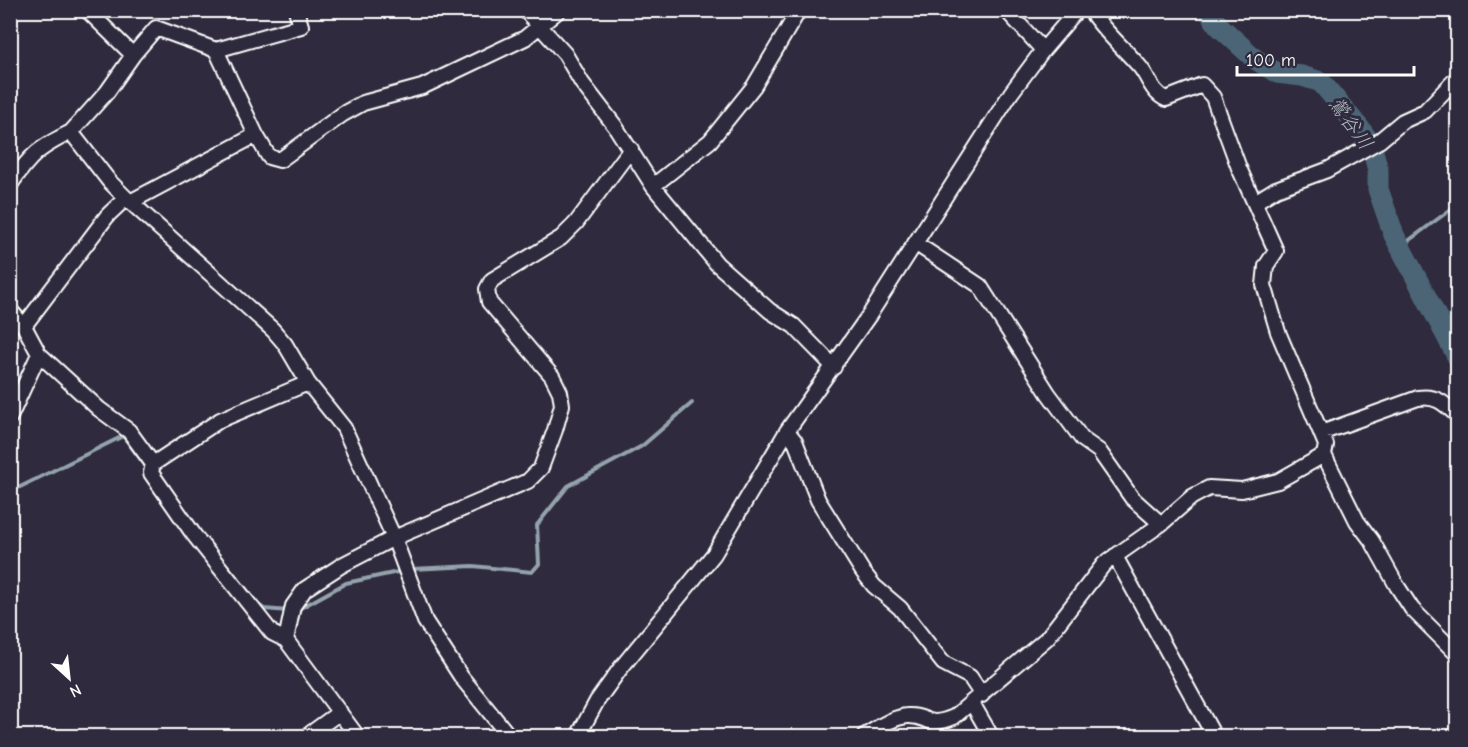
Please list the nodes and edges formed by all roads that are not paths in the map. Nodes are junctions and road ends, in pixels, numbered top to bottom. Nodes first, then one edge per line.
1 (87, 10) edge
2 (296, 10) edge
3 (525, 10) edge
4 (559, 10) edge
5 (799, 10) edge
6 (1006, 10) edge
7 (1077, 10) edge
8 (1090, 10) edge
9 (540, 28) junction
10 (216, 50) junction
11 (1043, 50) junction
12 (133, 55) junction
13 (1458, 77) edge
14 (71, 132) junction
15 (256, 135) junction
16 (631, 149) junction
17 (10, 185) edge
18 (653, 186) junction
19 (129, 199) junction
20 (1255, 202) junction
21 (915, 243) junction
22 (10, 310) edge
23 (24, 326) junction
24 (39, 354) junction
25 (834, 367) junction
26 (308, 382) junction
27 (1458, 416) edge
28 (10, 417) edge
29 (787, 432) junction
30 (1321, 433) junction
31 (1324, 455) junction
32 (152, 468) junction
33 (1161, 524) junction
34 (394, 538) junction
35 (1115, 556) junction
36 (286, 640) junction
37 (1458, 655) edge
38 (977, 699) junction
39 (339, 712) junction
40 (307, 736) edge
41 (357, 736) edge
42 (509, 736) edge
43 (578, 736) edge
44 (864, 736) edge
45 (991, 736) edge
46 (1214, 736) edge

1 - 12 street
2 - 10 street
3 - 9 street
4 - 9 street
5 - 18 street
6 - 11 street
7 - 11 street
8 - 20 street
9 - 15 street
9 - 16 street
10 - 12 street
10 - 15 street
11 - 21 street
12 - 14 street
13 - 20 street
14 - 17 street
14 - 19 street
15 - 19 street
16 - 18 street
16 - 34 street
18 - 25 street
19 - 23 street
19 - 26 street
20 - 30 street
21 - 25 street
21 - 33 street
22 - 23 street
23 - 24 street
24 - 28 street
24 - 32 street
25 - 29 street
26 - 32 street
26 - 34 street
27 - 30 street
29 - 38 street
29 - 43 street
30 - 31 street
31 - 33 street
31 - 37 street
32 - 36 street
33 - 35 street
34 - 36 street
34 - 42 street
35 - 38 street
35 - 46 street
36 - 39 street
38 - 44 street
38 - 45 street
39 - 40 street
39 - 41 street

